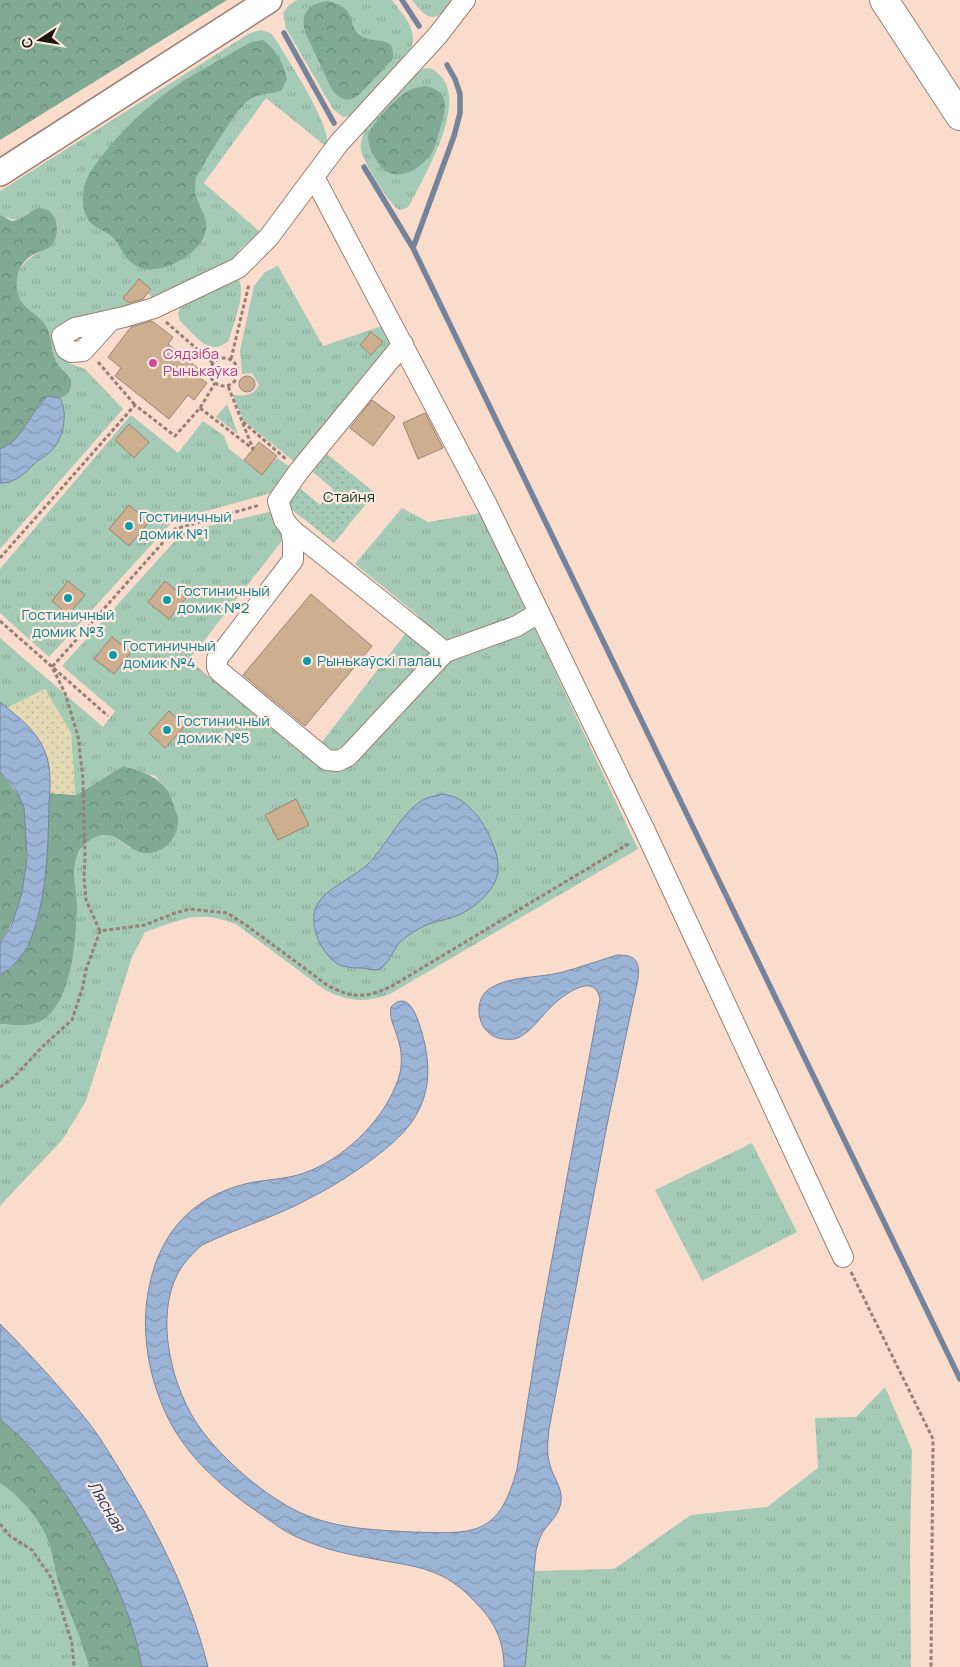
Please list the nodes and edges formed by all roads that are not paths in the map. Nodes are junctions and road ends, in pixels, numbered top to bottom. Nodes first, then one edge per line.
1 (270, 0) edge
2 (465, 0) edge
3 (884, 0) edge
4 (960, 116) edge
5 (0, 173) edge
6 (314, 177) junction
7 (111, 320) junction
8 (403, 344) junction
9 (291, 529) junction
10 (538, 613) junction
11 (445, 652) junction
12 (843, 1257) road end

1 - 5 main road
2 - 6 lane
3 - 4 highway
6 - 7 lane
6 - 8 lane
7 - 7 lane
8 - 9 lane
8 - 10 lane
9 - 11 lane
9 - 11 lane
10 - 11 lane
10 - 12 lane

